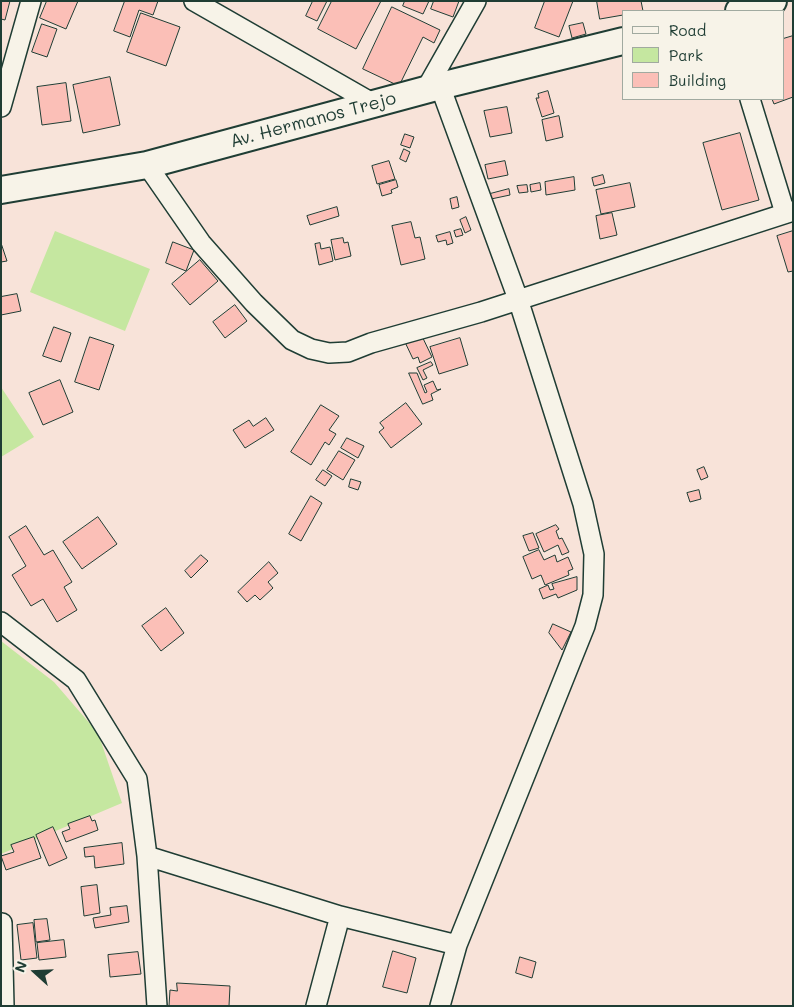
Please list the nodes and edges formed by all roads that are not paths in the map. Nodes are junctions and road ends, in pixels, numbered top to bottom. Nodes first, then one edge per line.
1 (32, 1) edge
2 (194, 1) edge
3 (476, 1) edge
4 (773, 1) edge
5 (742, 10) edge
6 (622, 41) edge
7 (432, 88) junction
8 (750, 100) edge
9 (374, 104) junction
10 (1, 107) edge
11 (147, 164) junction
12 (1, 190) edge
13 (789, 212) edge
14 (518, 299) junction
15 (1, 622) edge
16 (147, 856) junction
17 (340, 916) junction
18 (2, 923) edge
19 (457, 945) junction
20 (4, 1006) edge
21 (156, 1006) edge
22 (316, 1006) edge
23 (440, 1006) edge

1 - 10 street
2 - 9 street
3 - 7 street
4 - 5 main road
6 - 7 main road, Av. Hermanos Trejo
7 - 9 main road, Av. Hermanos Trejo
7 - 14 street
8 - 13 street
9 - 11 main road, Av. Hermanos Trejo
11 - 12 main road, Av. Hermanos Trejo
11 - 14 street
13 - 14 street
14 - 19 street
15 - 16 street
16 - 17 street
16 - 21 street
17 - 19 street
17 - 22 street
18 - 20 street
19 - 23 street

